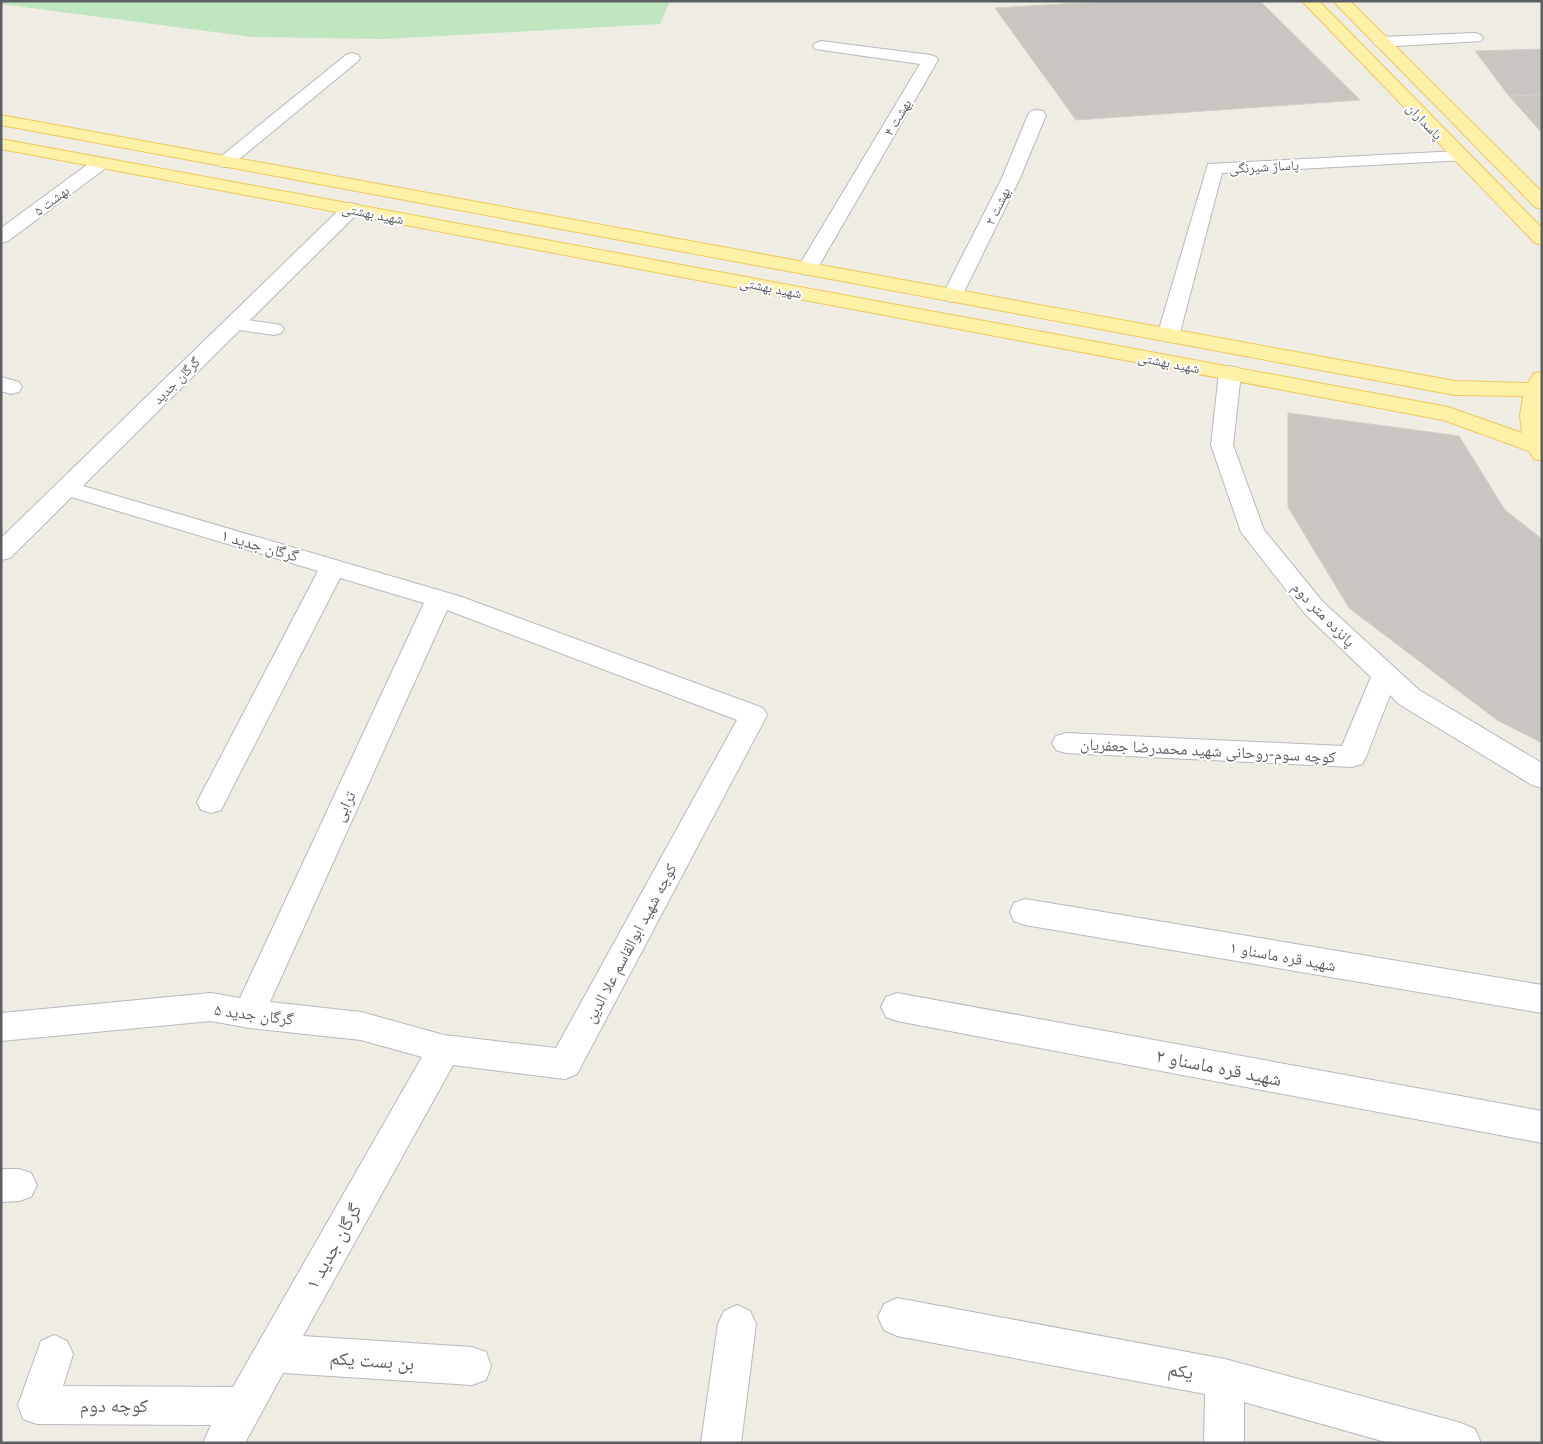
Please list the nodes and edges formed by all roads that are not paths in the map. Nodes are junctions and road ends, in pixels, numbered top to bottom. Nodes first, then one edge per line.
1 (1310, 1) edge
2 (1341, 1) edge
3 (1475, 38) dead end
4 (1381, 42) junction
5 (821, 46) dead end
6 (352, 58) dead end
7 (1037, 115) dead end
8 (1, 120) edge
9 (1, 144) edge
10 (1459, 156) junction
11 (225, 162) junction
12 (101, 163) junction
13 (1542, 204) edge
14 (351, 209) junction
15 (1, 237) edge
16 (641, 238) junction
17 (1542, 239) edge
18 (624, 260) junction
19 (807, 269) junction
20 (952, 296) junction
21 (233, 324) junction
22 (274, 329) dead end
23 (1168, 336) junction
24 (1248, 350) junction
25 (1239, 375) junction
26 (1538, 384) edge
27 (1539, 450) edge
28 (66, 488) junction
29 (1, 552) edge
30 (333, 567) junction
31 (446, 601) junction
32 (1385, 675) junction
33 (753, 715) joint
34 (1066, 743) dead end
35 (1542, 777) edge
36 (210, 802) dead end
37 (1025, 912) dead end
38 (1542, 1000) edge
39 (897, 1007) dead end
40 (249, 1014) junction
41 (1, 1027) edge
42 (444, 1049) junction
43 (1542, 1127) edge
44 (897, 1317) dead end
45 (737, 1324) dead end
46 (273, 1353) junction
47 (54, 1354) dead end
48 (472, 1366) dead end
49 (1225, 1378) junction
50 (243, 1406) junction
51 (223, 1443) edge
52 (721, 1443) edge
53 (1224, 1443) edge
54 (1461, 1443) edge

1 - 10 main road, پاسداران
2 - 4 main road, پاسداران
3 - 4 street
4 - 13 main road, پاسداران
5 - 19 street, ۴ بهشت
6 - 11 street
7 - 20 street, بهشت ۲
8 - 11 main road, شهید بهشتی
9 - 12 main road, شهید بهشتی
10 - 17 main road, پاسداران
10 - 23 street, پاساژ شیرنگی
11 - 16 main road, شهید بهشتی
12 - 14 main road, شهید بهشتی
12 - 15 street, بهشت ۵
14 - 18 main road, شهید بهشتی
14 - 21 street, گرگان جدید
16 - 18 main road
16 - 19 main road, شهید بهشتی
18 - 25 main road, شهید بهشتی
19 - 20 main road, شهید بهشتی
20 - 23 main road, شهید بهشتی
21 - 22 street
21 - 28 street, گرگان جدید
23 - 24 main road, شهید بهشتی
24 - 25 main road
24 - 26 main road, شهید بهشتی
25 - 27 main road, شهید بهشتی
25 - 32 street, پانزده متر دوم
26 - 27 main road
28 - 29 street, گرگان جدید
28 - 30 street, گرگان جدید ۱
30 - 31 street, گرگان جدید ۱
30 - 36 street
31 - 33 street, گرگان جدید ۱
31 - 40 street, ترابی
32 - 34 street, کوچه سوم-روحانی شهید محمدرضا جعفریان
32 - 35 street, پانزده متر دوم
33 - 42 street, کوچه شهید ابوالقاسم علا الدین
37 - 38 street, ۱ شهید قره ماسناو
39 - 43 street, ۲ شهید قره ماسناو
40 - 41 street, گرگان جدید ۵
40 - 42 street, گرگان جدید ۵
42 - 46 street, گرگان جدید ۱
44 - 49 street, یکم
45 - 52 street
46 - 48 street, بن بست یکم
46 - 50 street, گرگان جدید ۱
47 - 50 street, کوچه دوم
49 - 53 street
49 - 54 street, یکم
50 - 51 street, گرگان جدید ۱

